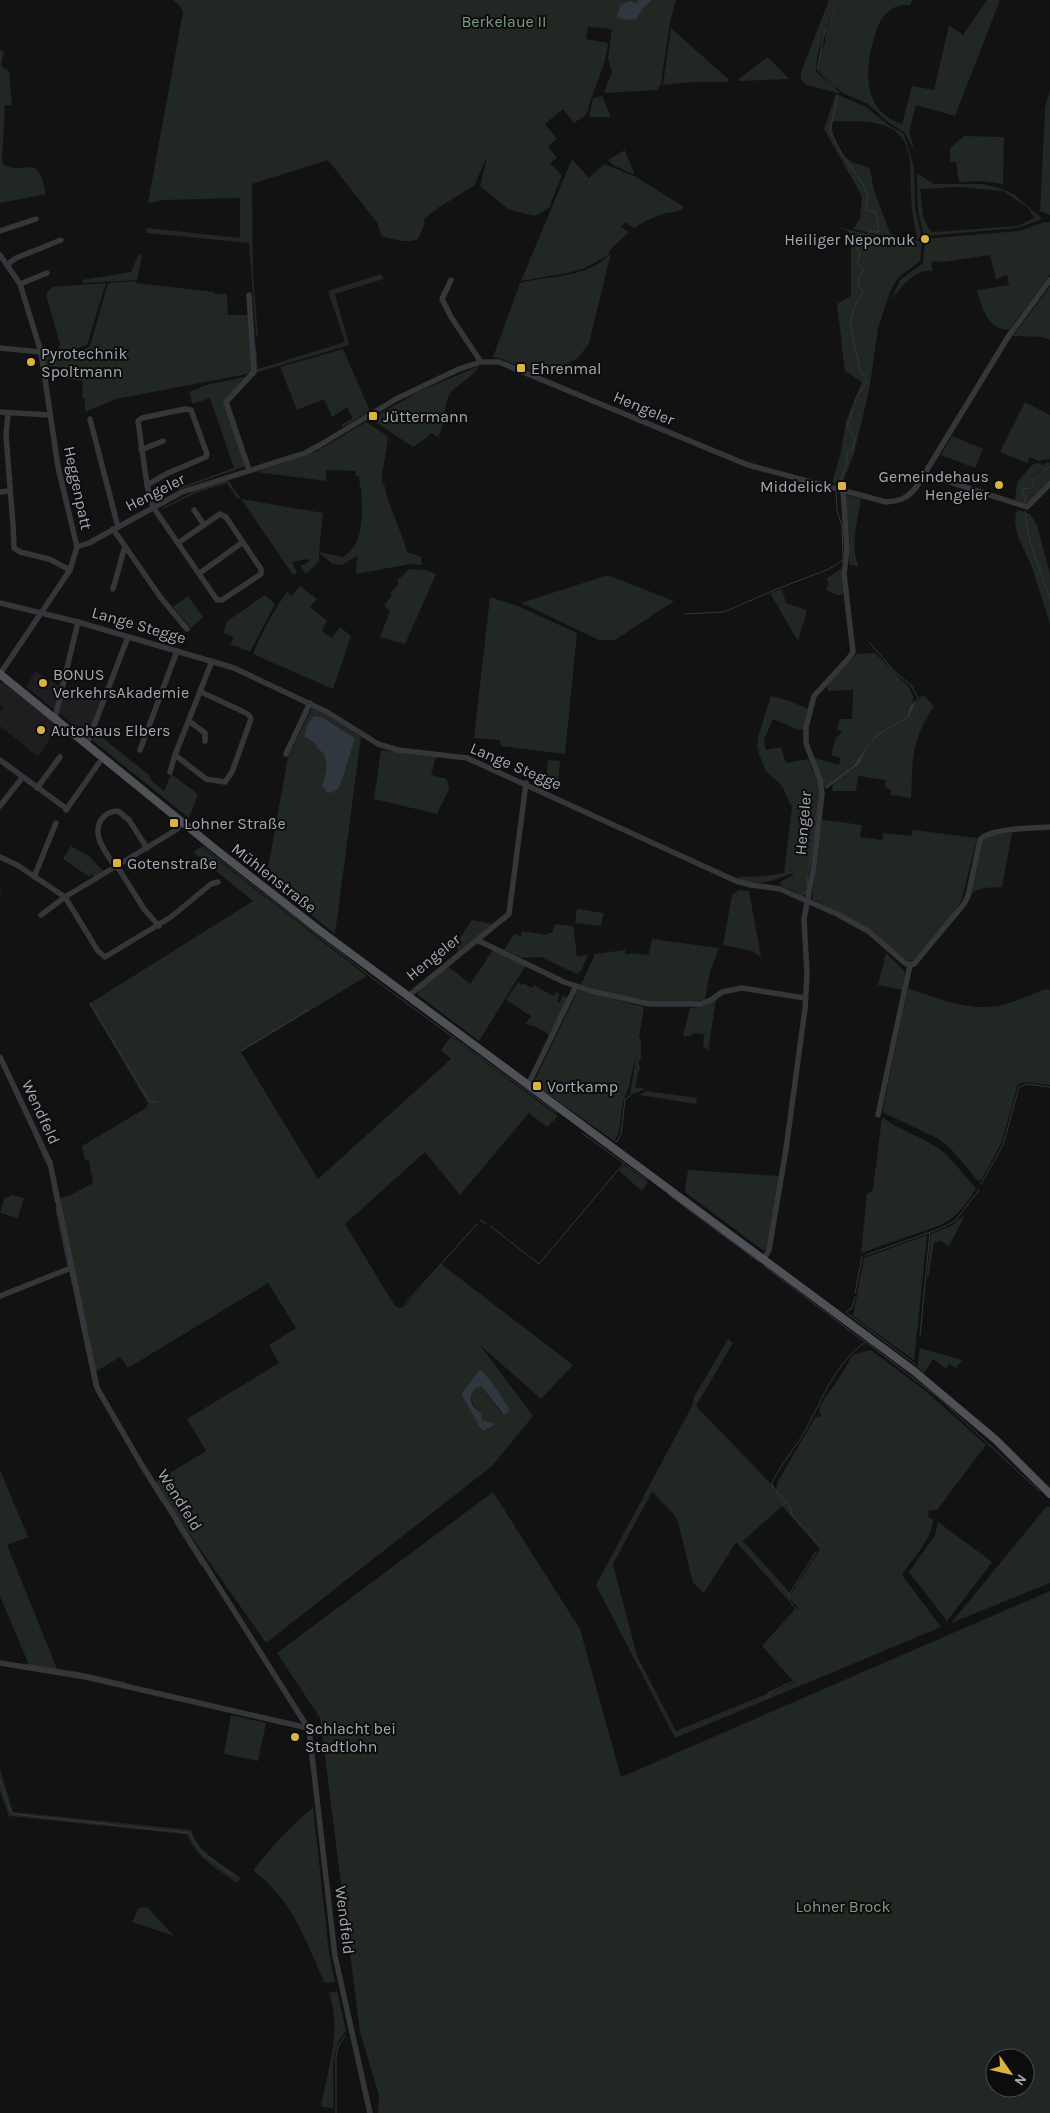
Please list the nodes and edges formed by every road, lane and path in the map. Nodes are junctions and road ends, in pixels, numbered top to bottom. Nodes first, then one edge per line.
1 (36, 219) dead end
2 (0, 231) edge
3 (61, 240) dead end
4 (0, 255) edge
5 (8, 264) junction
6 (48, 273) dead end
7 (451, 280) dead end
8 (1050, 280) edge
9 (20, 284) junction
10 (249, 295) dead end
11 (0, 348) edge
12 (40, 352) junction
13 (481, 362) junction
14 (0, 412) edge
15 (8, 413) junction
16 (50, 415) junction
17 (90, 419) dead end
18 (163, 441) dead end
19 (141, 450) junction
20 (248, 470) junction
21 (925, 474) junction
22 (1050, 484) edge
23 (148, 485) junction
24 (843, 490) junction
25 (10, 491) junction
26 (0, 492) edge
27 (153, 507) junction
28 (194, 510) dead end
29 (204, 525) junction
30 (116, 528) junction
31 (243, 542) junction
32 (178, 543) junction
33 (125, 546) junction
34 (77, 547) junction
35 (70, 570) junction
36 (200, 573) junction
37 (114, 589) dead end
38 (0, 603) edge
39 (41, 613) junction
40 (78, 622) junction
41 (187, 629) dead end
42 (128, 637) junction
43 (177, 651) junction
44 (212, 661) junction
45 (0, 674) edge
46 (200, 692) junction
47 (310, 703) junction
48 (55, 718) junction
49 (189, 721) junction
50 (205, 741) dead end
51 (87, 744) junction
52 (140, 750) dead end
53 (286, 754) dead end
54 (175, 755) junction
55 (60, 757) dead end
56 (0, 760) edge
57 (99, 763) dead end
58 (170, 772) dead end
59 (22, 778) junction
60 (526, 783) junction
61 (37, 788) junction
62 (0, 806) edge
63 (183, 822) junction
64 (56, 824) dead end
65 (1050, 828) edge
66 (147, 848) junction
67 (0, 857) edge
68 (116, 866) junction
69 (34, 877) junction
70 (218, 882) dead end
71 (65, 897) junction
72 (808, 900) junction
73 (41, 915) dead end
74 (159, 926) junction
75 (477, 940) junction
76 (910, 965) junction
77 (576, 986) junction
78 (407, 997) junction
79 (805, 998) junction
80 (0, 1057) edge
81 (528, 1085) junction
82 (878, 1115) dead end
83 (764, 1260) junction
84 (71, 1268) junction
85 (0, 1296) edge
86 (1050, 1480) edge
87 (1044, 1487) junction
88 (1050, 1494) edge
89 (0, 1663) edge
90 (308, 1728) junction
91 (370, 2113) edge

1 - 2 street
3 - 5 street
4 - 5 street, Heggenpatt
5 - 9 street, Heggenpatt
6 - 9 street
7 - 13 street
8 - 21 street, Hengeler
9 - 12 street, Heggenpatt
10 - 20 street
11 - 12 street
12 - 16 street, Heggenpatt
13 - 20 street, Hengeler
13 - 24 street, Hengeler
14 - 15 street
15 - 16 street
15 - 25 street
16 - 34 street, Heggenpatt
17 - 30 street
18 - 19 street
19 - 23 street
19 - 23 street
20 - 27 street, Hengeler
21 - 22 street
21 - 24 street, Hengeler
23 - 27 street
24 - 72 street, Hengeler
25 - 26 street
25 - 35 street
27 - 30 street, Hengeler
27 - 32 street
28 - 29 street
29 - 31 street
29 - 32 street
30 - 33 street
30 - 34 street, Hengeler
31 - 36 street
31 - 36 street
32 - 36 street
33 - 37 street
33 - 41 street
34 - 35 street
35 - 39 street
38 - 39 street, Lange Stegge
39 - 40 street, Lange Stegge
39 - 45 street
40 - 42 street, Lange Stegge
40 - 48 street
42 - 43 street, Lange Stegge
42 - 51 street
43 - 44 street, Lange Stegge
43 - 52 street
44 - 46 street
44 - 47 street, Lange Stegge
45 - 48 main road, Mühlenstraße
46 - 49 street
46 - 54 street
47 - 53 street
47 - 60 street, Lange Stegge
48 - 51 main road, Mühlenstraße
49 - 50 street
49 - 54 street
51 - 63 main road, Mühlenstraße
54 - 58 street
55 - 61 street
56 - 59 street
57 - 61 street
59 - 61 street
59 - 62 street
60 - 72 street, Lange Stegge
60 - 75 street, Hengeler
63 - 66 street
63 - 78 main road, Mühlenstraße
64 - 69 street
65 - 76 street
66 - 68 street
66 - 68 street
67 - 69 street
68 - 71 street
68 - 74 street
69 - 71 street
70 - 74 street
71 - 73 street
71 - 74 street
72 - 76 street, Lange Stegge
72 - 79 street, Hengeler
75 - 77 street, Hengeler
75 - 78 street, Hengeler
76 - 82 street
77 - 79 street, Hengeler
77 - 81 street
78 - 81 main road, Mühlenstraße
79 - 83 street, Hengeler
80 - 84 street, Wendfeld
81 - 83 main road, Mühlenstraße
83 - 87 main road, Mühlenstraße
84 - 85 street
84 - 90 street, Wendfeld
86 - 87 main road
87 - 88 main road, Mühlenstraße
89 - 90 street
90 - 91 street, Wendfeld

